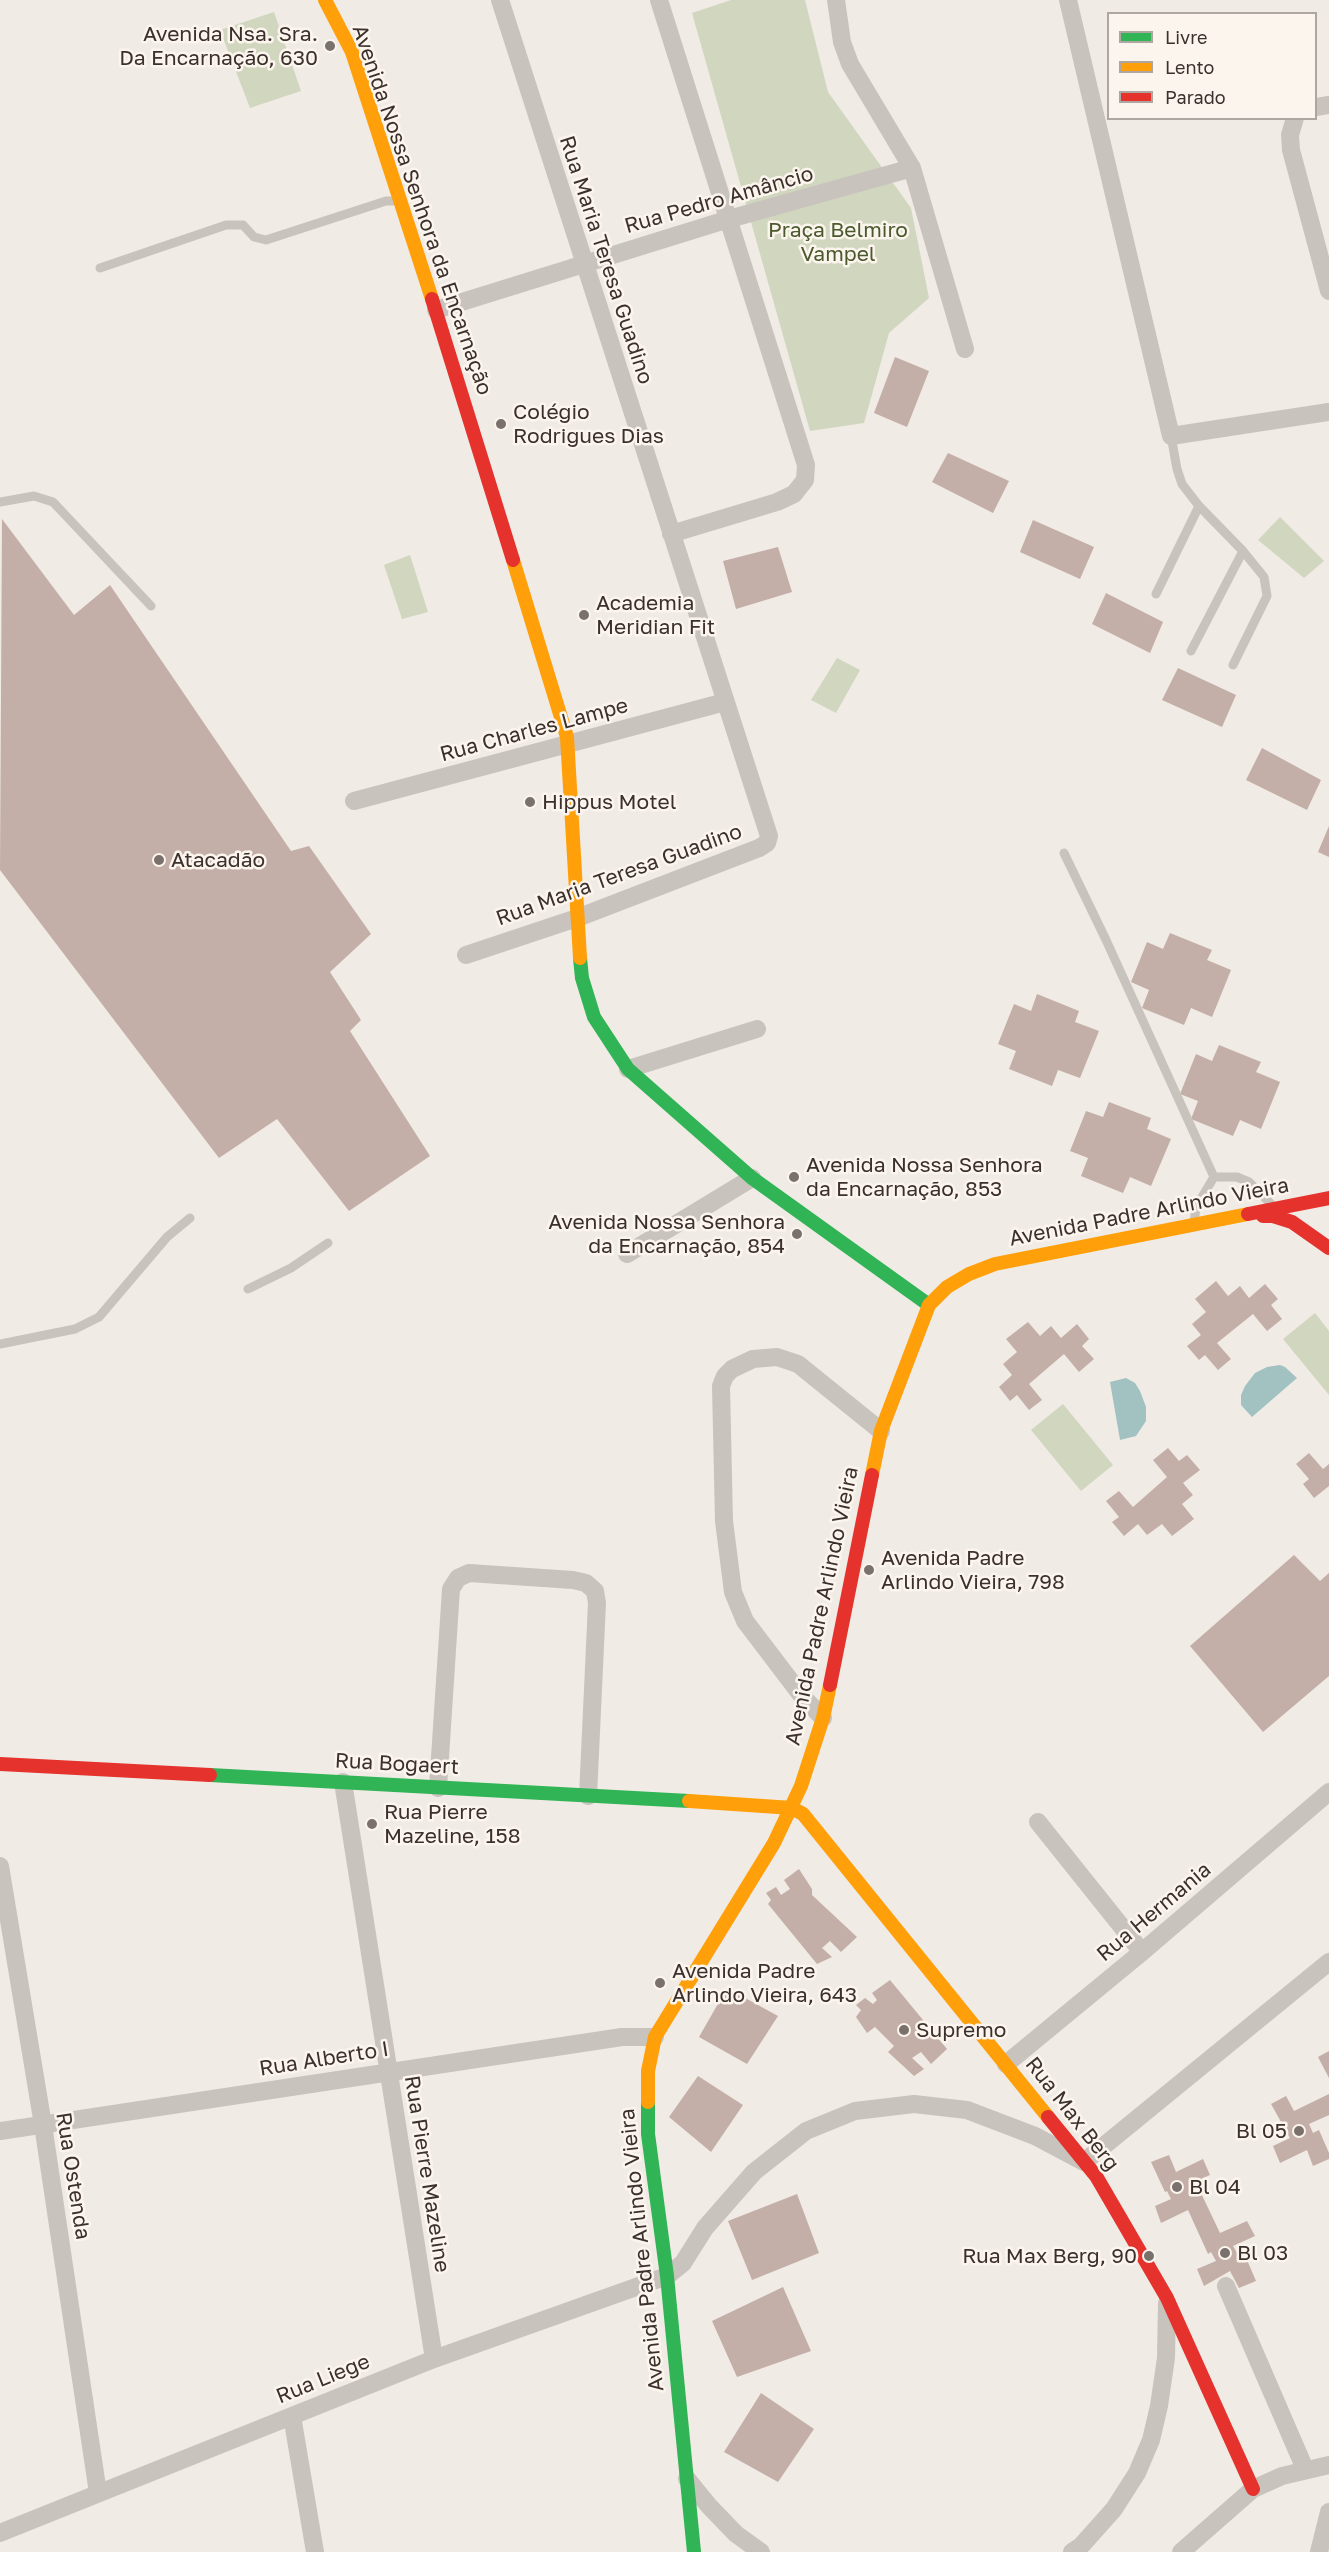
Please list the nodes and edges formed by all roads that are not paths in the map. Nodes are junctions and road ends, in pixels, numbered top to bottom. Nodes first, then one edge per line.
1 (325, 0) edge
2 (500, 0) edge
3 (659, 0) edge
4 (836, 0) edge
5 (1068, 0) edge
6 (1294, 120) edge
7 (912, 168) junction
8 (400, 200) junction
9 (729, 219) junction
10 (583, 264) junction
11 (99, 268) dead end
12 (1329, 291) edge
13 (436, 310) junction
14 (965, 349) dead end
15 (1329, 412) edge
16 (1171, 436) junction
17 (0, 502) edge
18 (1199, 506) junction
19 (671, 534) junction
20 (1243, 551) junction
21 (1156, 594) dead end
22 (151, 606) dead end
23 (1191, 651) dead end
24 (1233, 665) dead end
25 (725, 702) junction
26 (569, 744) junction
27 (354, 801) dead end
28 (1064, 853) dead end
29 (577, 918) junction
30 (466, 955) dead end
31 (757, 1029) dead end
32 (628, 1069) junction
33 (1214, 1177) junction
34 (752, 1178) junction
35 (1326, 1198) edge
36 (1276, 1210) junction
37 (1245, 1216) junction
38 (190, 1218) dead end
39 (1292, 1222) junction
40 (1194, 1226) junction
41 (328, 1243) dead end
42 (1329, 1248) edge
43 (627, 1254) dead end
44 (248, 1289) dead end
45 (929, 1305) junction
46 (0, 1344) edge
47 (881, 1431) junction
48 (823, 1718) junction
49 (0, 1764) edge
50 (343, 1782) junction
51 (438, 1788) junction
52 (1329, 1791) edge
53 (588, 1796) junction
54 (792, 1808) junction
55 (1038, 1822) dead end
56 (0, 1866) edge
57 (1142, 1952) junction
58 (1329, 1962) edge
59 (656, 2037) junction
60 (1006, 2064) junction
61 (388, 2072) junction
62 (43, 2125) junction
63 (0, 2131) edge
64 (1084, 2162) junction
65 (667, 2277) junction
66 (1226, 2286) dead end
67 (1167, 2298) junction
68 (434, 2359) junction
69 (292, 2416) junction
70 (1329, 2465) edge
71 (1305, 2469) junction
72 (686, 2478) junction
73 (1253, 2489) junction
74 (98, 2493) junction
75 (1329, 2512) edge
76 (0, 2533) edge
77 (693, 2551) edge
78 (315, 2552) edge
79 (761, 2552) edge
80 (1072, 2552) edge
81 (1181, 2552) edge
82 (1319, 2552) edge

1 - 8 street, Avenida Nossa Senhora da Encarnação
2 - 10 street, Rua Maria Teresa Guadino
3 - 9 street
4 - 7 street
5 - 16 street
6 - 12 street
7 - 9 street, Rua Pedro Amâncio
7 - 14 street
8 - 11 lane
8 - 13 street, Avenida Nossa Senhora da Encarnação
9 - 10 street, Rua Pedro Amâncio
9 - 19 street
10 - 13 street, Rua Pedro Amâncio
10 - 19 street, Rua Maria Teresa Guadino
13 - 26 street, Avenida Nossa Senhora da Encarnação
15 - 16 street
16 - 18 lane
17 - 22 lane
18 - 20 lane
18 - 21 lane
19 - 25 street, Rua Maria Teresa Guadino
20 - 23 lane
20 - 24 lane
25 - 26 street, Rua Charles Lampe
25 - 29 street, Rua Maria Teresa Guadino
26 - 27 street, Rua Charles Lampe
26 - 29 street, Avenida Nossa Senhora da Encarnação
28 - 33 lane
29 - 30 street, Rua Maria Teresa Guadino
29 - 32 street, Avenida Nossa Senhora da Encarnação
31 - 32 street
32 - 34 street, Avenida Nossa Senhora da Encarnação
33 - 36 lane
33 - 40 lane
34 - 43 street
34 - 45 street, Avenida Nossa Senhora da Encarnação
35 - 36 street, Avenida Padre Arlindo Vieira
35 - 39 street
36 - 37 street, Avenida Padre Arlindo Vieira
37 - 39 street
37 - 40 street, Avenida Padre Arlindo Vieira
38 - 46 lane
39 - 42 street
40 - 45 street, Avenida Padre Arlindo Vieira
41 - 44 lane
45 - 47 street, Avenida Padre Arlindo Vieira
47 - 48 street, Avenida Padre Arlindo Vieira
47 - 48 street
48 - 54 street, Avenida Padre Arlindo Vieira
49 - 50 street, Rua Bogaert
50 - 51 street, Rua Bogaert
50 - 61 street, Rua Pierre Mazeline
51 - 53 street, Rua Bogaert
51 - 53 street
52 - 57 street, Rua Hermania
53 - 54 street, Rua Bogaert
54 - 59 street, Avenida Padre Arlindo Vieira
54 - 60 street, Rua Max Berg
55 - 57 street
56 - 62 street, Rua Ostenda
57 - 60 street, Rua Hermania
58 - 64 street
59 - 61 street, Rua Alberto I
59 - 65 street, Avenida Padre Arlindo Vieira
60 - 64 street, Rua Max Berg
61 - 62 street, Rua Alberto I
61 - 68 street, Rua Pierre Mazeline
62 - 63 street, Rua Alberto I
62 - 74 street, Rua Ostenda
64 - 65 street
64 - 67 street, Rua Max Berg
65 - 68 street, Rua Liege
65 - 72 street, Avenida Padre Arlindo Vieira
66 - 71 street
67 - 73 street, Rua Max Berg
67 - 80 street
68 - 69 street, Rua Liege
69 - 74 street, Rua Liege
69 - 78 street
70 - 71 street
71 - 73 street
72 - 77 street, Avenida Padre Arlindo Vieira
72 - 79 street
73 - 81 street
74 - 76 street, Rua Liege
75 - 82 street

